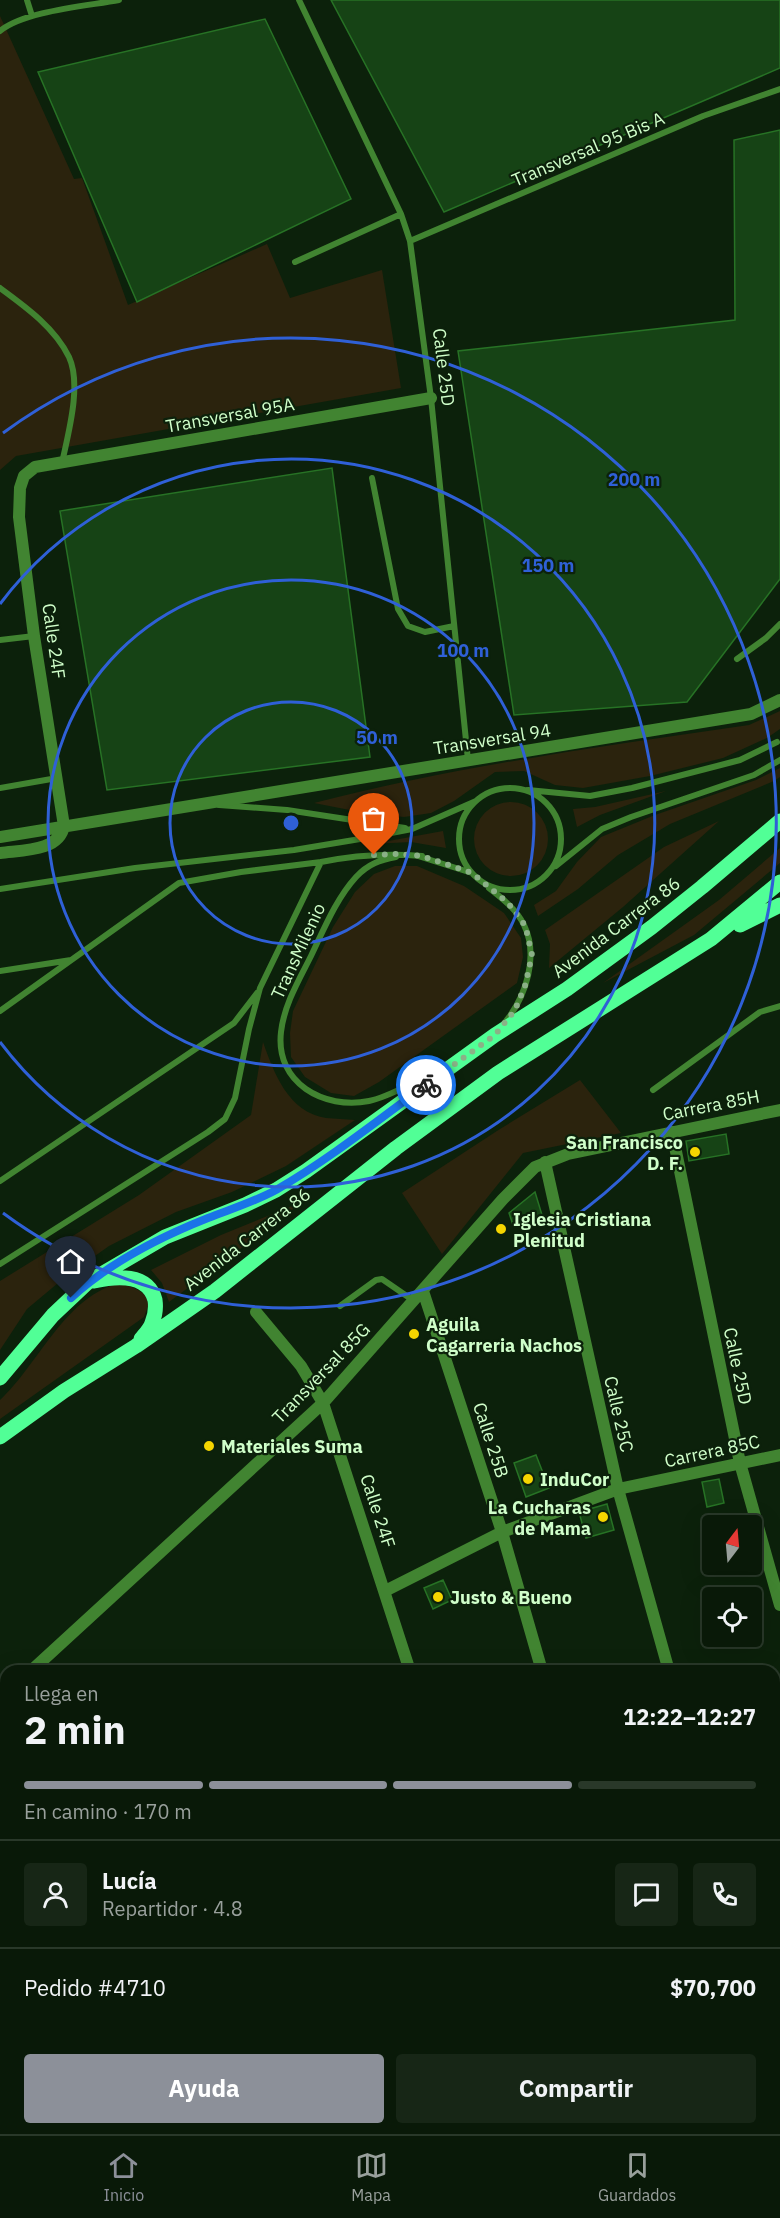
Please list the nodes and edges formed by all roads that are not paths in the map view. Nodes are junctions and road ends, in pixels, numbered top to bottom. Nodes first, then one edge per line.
1 (27, 0) edge
2 (119, 0) edge
3 (299, 0) edge
4 (32, 16) junction
5 (0, 30) edge
6 (780, 89) edge
7 (401, 214) junction
8 (410, 241) junction
9 (295, 262) dead end
10 (0, 288) edge
11 (430, 398) junction
12 (62, 463) junction
13 (35, 467) joint
14 (372, 478) dead end
15 (780, 624) edge
16 (454, 626) junction
17 (34, 636) junction
18 (0, 639) edge
19 (736, 659) dead end
20 (780, 700) edge
21 (777, 742) dead end
22 (780, 760) edge
23 (468, 761) junction
24 (57, 778) junction
25 (0, 789) edge
26 (522, 790) junction
27 (476, 801) junction
28 (204, 804) junction
29 (780, 821) edge
30 (64, 826) junction
31 (412, 829) junction
32 (0, 837) edge
33 (0, 853) edge
34 (422, 856) junction
35 (321, 862) junction
36 (549, 872) junction
37 (472, 873) junction
38 (780, 882) edge
39 (484, 883) junction
40 (0, 889) edge
41 (780, 905) edge
42 (711, 939) junction
43 (73, 959) junction
44 (0, 971) edge
45 (260, 988) junction
46 (780, 1006) edge
47 (0, 1011) edge
48 (495, 1035) junction
49 (456, 1064) junction
50 (653, 1090) dead end
51 (780, 1110) edge
52 (672, 1132) junction
53 (545, 1162) junction
54 (0, 1181) edge
55 (0, 1264) edge
56 (88, 1282) junction
57 (423, 1291) junction
58 (414, 1301) junction
59 (340, 1306) dead end
60 (256, 1312) dead end
61 (136, 1346) junction
62 (0, 1378) edge
63 (322, 1403) junction
64 (0, 1437) edge
65 (780, 1455) edge
66 (740, 1463) junction
67 (618, 1489) junction
68 (502, 1532) junction
69 (386, 1592) junction
70 (780, 1605) edge
71 (38, 1665) edge
72 (408, 1665) edge
73 (540, 1665) edge
74 (667, 1665) edge

1 - 4 lane
2 - 4 lane
3 - 7 lane, Calle 25D
4 - 5 lane
6 - 8 lane, Transversal 95 Bis A
7 - 8 lane, Calle 25D
7 - 9 lane
8 - 11 lane, Calle 25D
10 - 12 lane
11 - 12 street, Transversal 95A
11 - 16 lane, Calle 25D
12 - 13 street, Transversal 95A
13 - 17 street, Calle 24F
14 - 16 lane
15 - 19 lane
16 - 23 lane, Calle 25D
17 - 18 lane
17 - 24 street, Calle 24F
20 - 23 street, Transversal 94
21 - 26 lane
22 - 36 lane
23 - 28 street, Transversal 94
24 - 25 lane
24 - 30 street, Calle 24F
26 - 27 lane
26 - 36 lane
27 - 31 lane
27 - 37 lane
28 - 30 street, Transversal 94
28 - 31 lane
29 - 48 main road, Avenida Carrera 86
30 - 32 street, Transversal 94
30 - 33 street
31 - 40 lane
34 - 35 lane, TransMilenio
34 - 37 lane, TransMilenio
34 - 49 lane, TransMilenio
35 - 43 lane, TransMilenio
35 - 45 lane, TransMilenio
36 - 39 lane
37 - 39 lane
38 - 42 main road, Avenida Carrera 86
39 - 48 lane
41 - 42 main road
42 - 61 main road, Avenida Carrera 86
43 - 44 lane, TransMilenio
43 - 47 lane, TransMilenio
45 - 54 lane, TransMilenio
45 - 55 lane, TransMilenio
46 - 50 lane
48 - 49 main road, Avenida Carrera 86
49 - 56 main road, Avenida Carrera 86
51 - 52 street, Carrera 85H
52 - 53 street, Carrera 85H
52 - 66 street, Calle 25D
53 - 57 street, Transversal 85G
53 - 67 street, Calle 25C
56 - 61 main road
56 - 62 main road, Avenida Carrera 86
57 - 58 street, Transversal 85G
57 - 68 street, Calle 25B
58 - 59 lane
58 - 63 street, Transversal 85G
60 - 63 street, Calle 24F
61 - 64 main road, Avenida Carrera 86
63 - 69 street, Calle 24F
63 - 71 street, Transversal 85G
65 - 66 street, Carrera 85C
66 - 67 street, Carrera 85C
66 - 70 street, Calle 25D
67 - 68 street, Carrera 85C
67 - 74 street, Calle 25C
68 - 69 street, Carrera 85C
68 - 73 street, Calle 25B
69 - 72 street, Calle 24F

